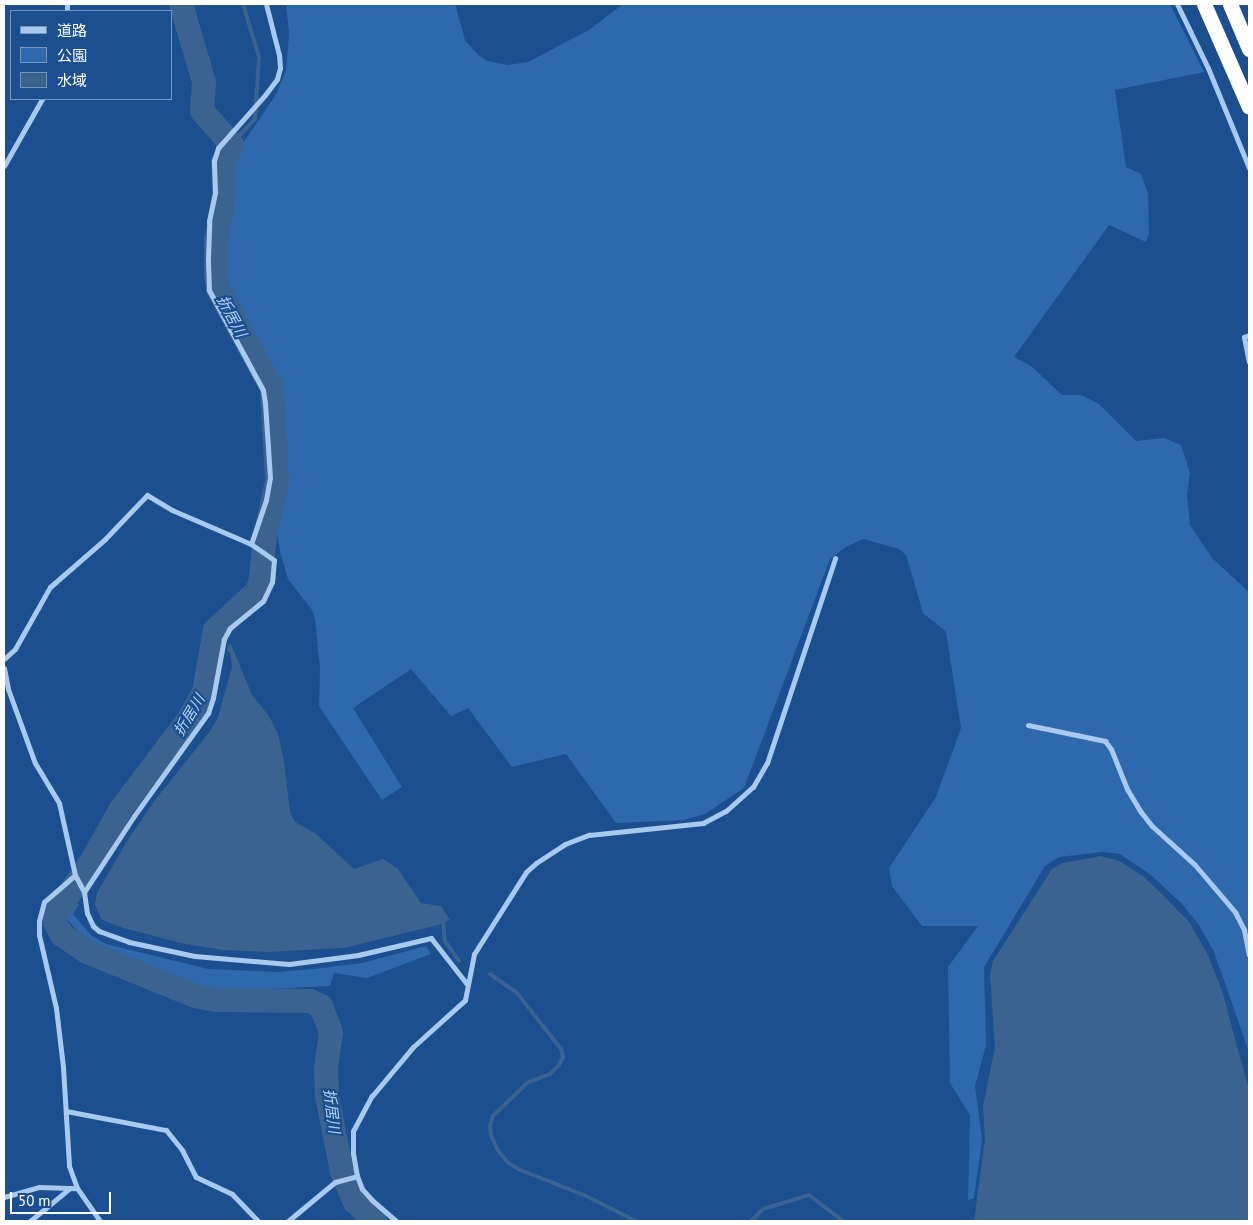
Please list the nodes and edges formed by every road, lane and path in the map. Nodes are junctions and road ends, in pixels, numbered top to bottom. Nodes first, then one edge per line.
1 (266, 4) edge
2 (1178, 4) edge
3 (1204, 4) edge
4 (1230, 4) edge
5 (1249, 49) edge
6 (41, 100) edge
7 (1249, 107) edge
8 (4, 166) edge
9 (1249, 168) edge
10 (1249, 335) edge
11 (1249, 362) edge
12 (251, 544) junction
13 (835, 558) dead end
14 (4, 659) edge
15 (4, 668) edge
16 (1028, 725) dead end
17 (76, 877) junction
18 (84, 892) junction
19 (1249, 956) edge
20 (467, 984) junction
21 (66, 1111) junction
22 (357, 1176) junction
23 (70, 1188) junction
24 (77, 1188) junction
25 (4, 1197) edge
26 (30, 1221) edge
27 (100, 1221) edge
28 (258, 1221) edge
29 (288, 1221) edge
30 (396, 1221) edge

1 - 12 street
2 - 9 street
3 - 7 highway
4 - 5 highway
6 - 8 street
10 - 11 street
12 - 14 street
12 - 18 street
13 - 20 street
15 - 17 street
16 - 19 street
17 - 18 street
17 - 21 street
18 - 20 street
20 - 22 street
21 - 24 street
21 - 28 street
22 - 29 street
22 - 30 street
23 - 24 street
23 - 25 street
23 - 26 street
24 - 27 street

